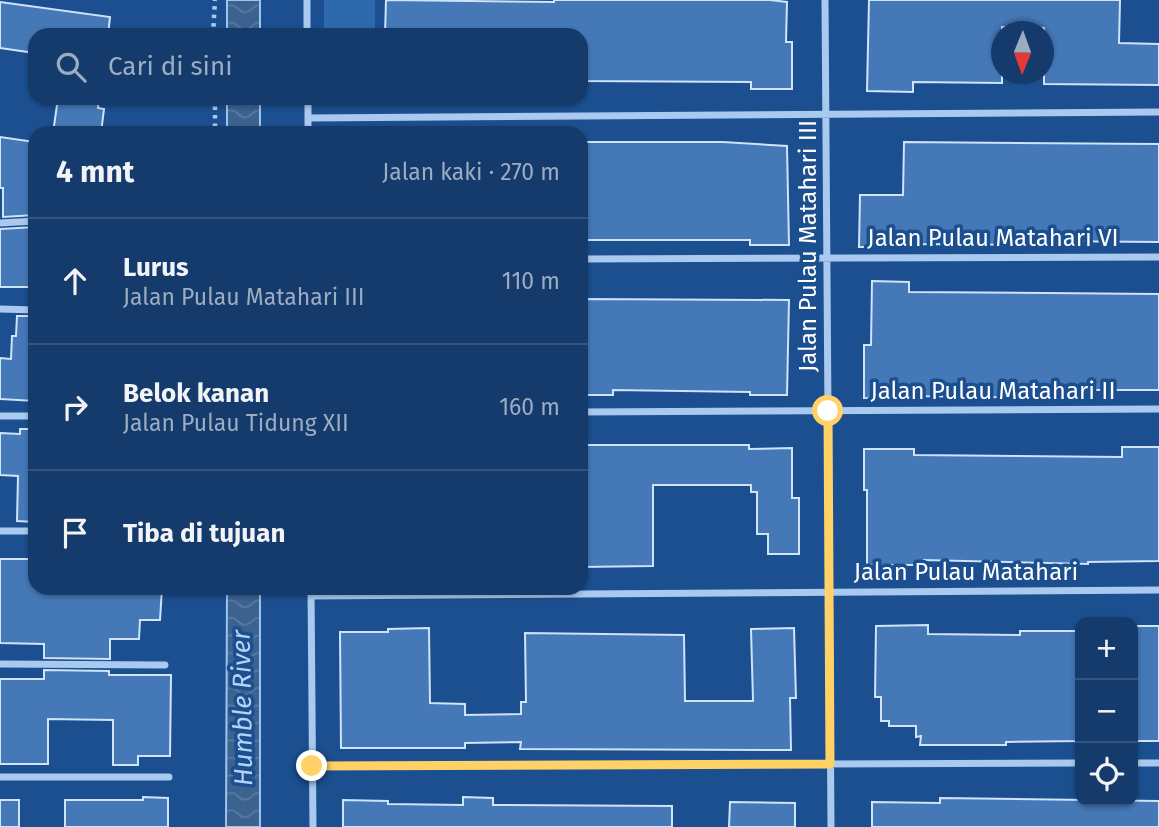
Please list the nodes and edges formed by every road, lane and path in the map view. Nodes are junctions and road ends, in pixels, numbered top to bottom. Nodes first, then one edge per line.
1 (215, 0) edge
2 (307, 0) edge
3 (825, 0) edge
4 (213, 28) edge
5 (307, 28) edge
6 (215, 105) edge
7 (308, 105) edge
8 (1159, 112) edge
9 (826, 115) junction
10 (308, 118) junction
11 (215, 126) edge
12 (308, 126) edge
13 (28, 221) edge
14 (0, 223) edge
15 (1159, 257) edge
16 (827, 258) junction
17 (588, 259) edge
18 (0, 309) edge
19 (28, 310) edge
20 (1159, 409) edge
21 (828, 411) junction
22 (588, 412) edge
23 (0, 416) edge
24 (28, 416) edge
25 (0, 531) edge
26 (28, 531) edge
27 (1159, 590) edge
28 (588, 593) edge
29 (829, 593) junction
30 (311, 595) edge
31 (0, 664) edge
32 (165, 665) dead end
33 (1075, 763) edge
34 (1138, 763) edge
35 (1159, 763) edge
36 (830, 764) junction
37 (312, 766) junction
38 (0, 777) edge
39 (169, 778) dead end
40 (313, 827) edge
41 (831, 827) edge

1 - 4 path
2 - 5 street
3 - 9 street, Jalan Pulau Matahari III
6 - 11 path
7 - 10 street
8 - 9 street
9 - 10 street
9 - 16 street, Jalan Pulau Matahari III
10 - 12 street
13 - 14 street
15 - 16 street, Jalan Pulau Matahari VI
16 - 17 street, Jalan Pulau Matahari VI
16 - 21 street, Jalan Pulau Matahari III
18 - 19 street
20 - 21 street, Jalan Pulau Matahari II
21 - 22 street, Jalan Pulau Matahari II
21 - 29 street, Jalan Pulau Matahari III
23 - 24 street
25 - 26 street
27 - 29 street, Jalan Pulau Matahari
28 - 29 street, Jalan Pulau Matahari
29 - 36 street, Jalan Pulau Matahari III
30 - 37 street
31 - 32 street
33 - 36 street
34 - 35 street
36 - 37 street
36 - 41 street, Jalan Pulau Matahari III
37 - 40 street
38 - 39 street

